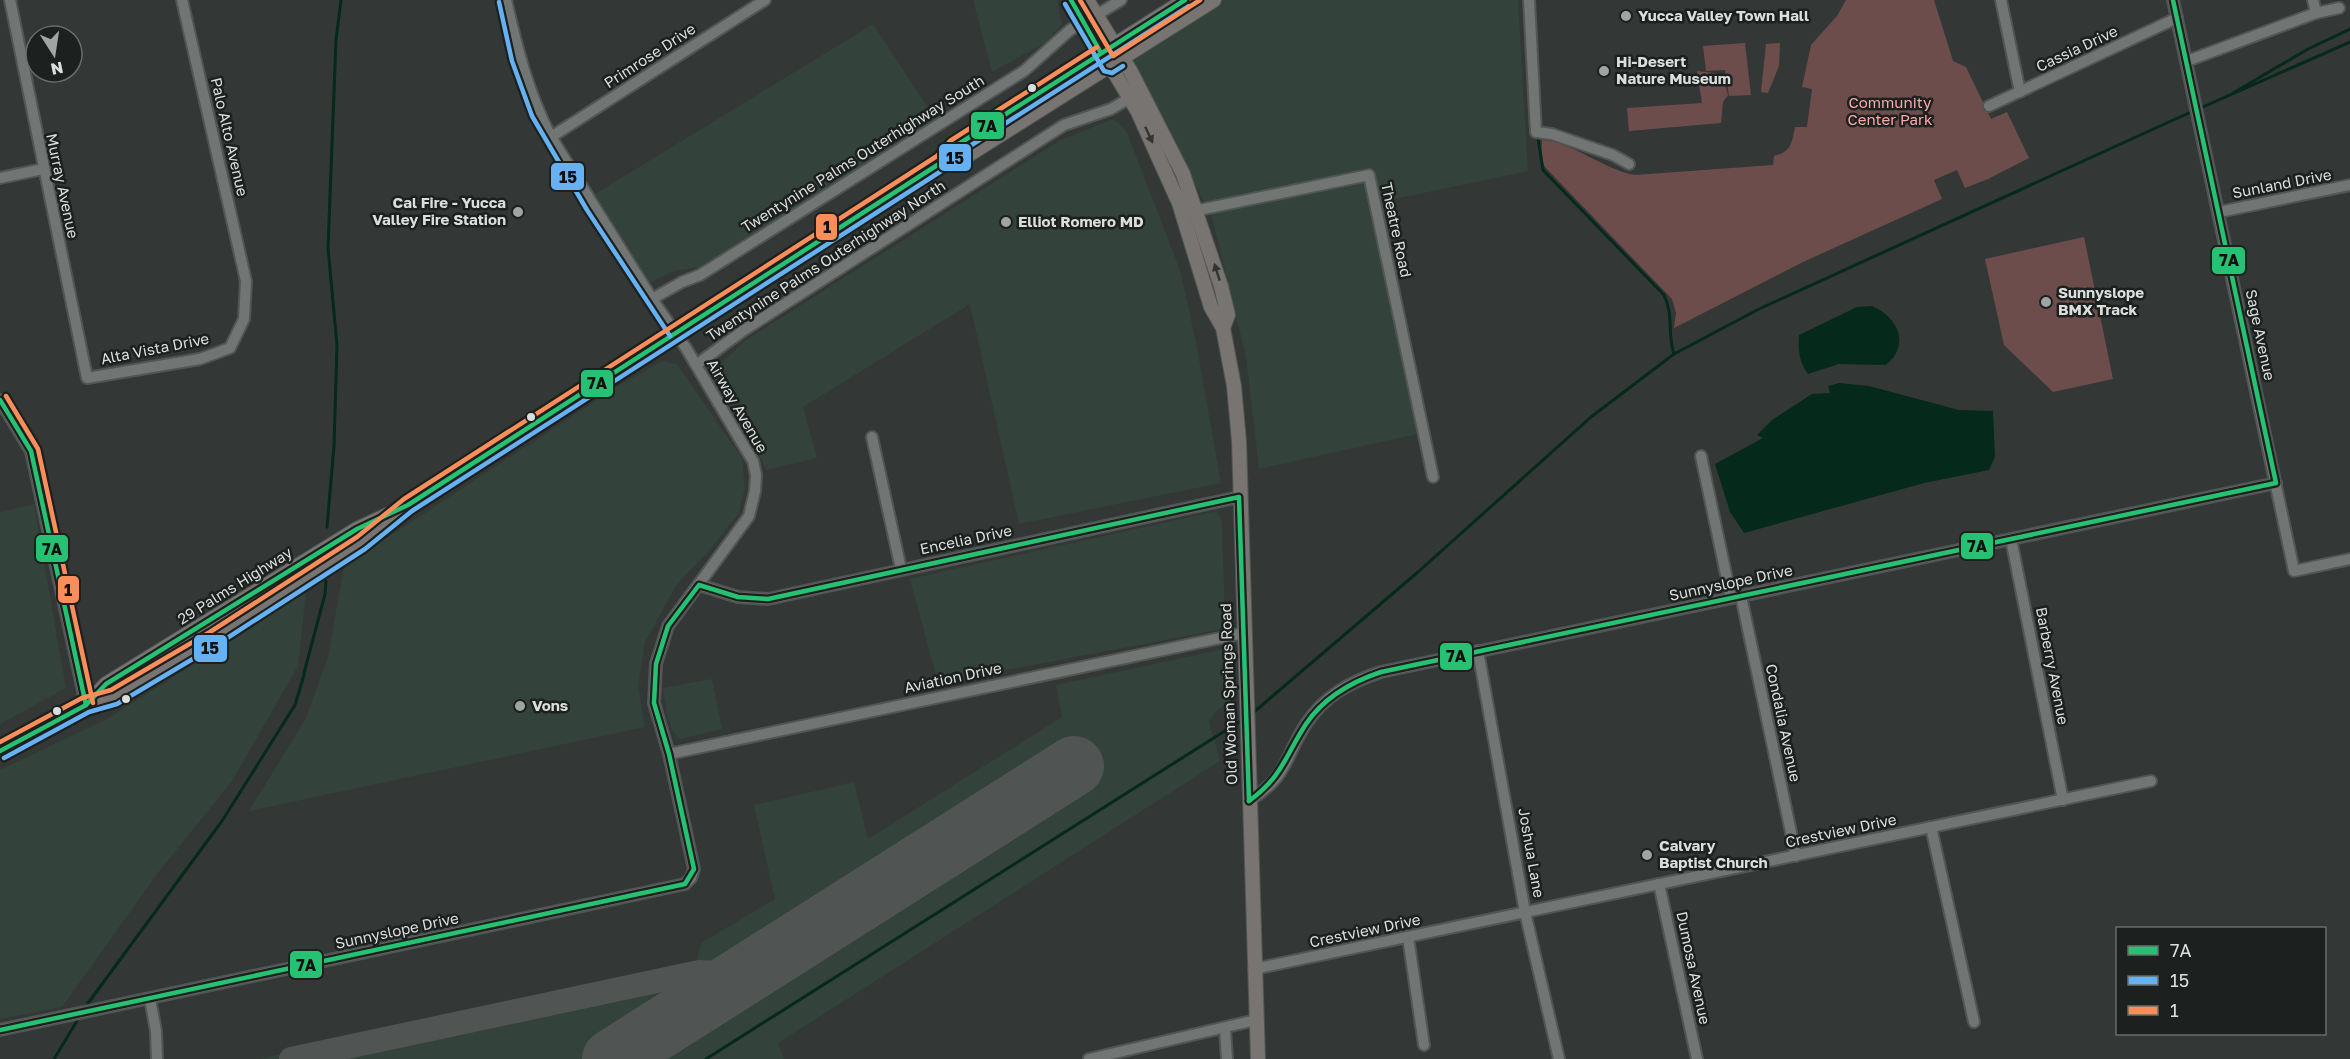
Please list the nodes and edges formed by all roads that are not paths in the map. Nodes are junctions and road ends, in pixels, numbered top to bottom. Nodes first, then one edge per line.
1 (10, 0) edge
2 (182, 0) edge
3 (506, 0) edge
4 (765, 0) edge
5 (1071, 0) edge
6 (1087, 0) edge
7 (1121, 0) edge
8 (1185, 0) edge
9 (1214, 0) edge
10 (1529, 0) edge
11 (2001, 0) edge
12 (2173, 0) edge
13 (2313, 0) edge
14 (2339, 8) dead end
15 (2316, 13) junction
16 (1095, 16) junction
17 (2178, 18) junction
18 (1083, 23) junction
19 (1107, 49) junction
20 (2187, 61) junction
21 (1116, 62) junction
22 (2020, 92) junction
23 (1130, 98) junction
24 (1989, 106) dead end
25 (551, 137) junction
26 (942, 162) junction
27 (1629, 164) dead end
28 (43, 169) junction
29 (0, 178) edge
30 (2350, 185) edge
31 (1197, 210) junction
32 (2219, 212) junction
33 (1183, 213) junction
34 (246, 281) joint
35 (652, 299) junction
36 (1223, 328) junction
37 (676, 332) junction
38 (696, 365) junction
39 (87, 378) joint
40 (0, 400) edge
41 (872, 437) dead end
42 (1701, 456) dead end
43 (1433, 477) dead end
44 (2276, 483) junction
45 (1239, 497) junction
46 (2011, 539) junction
47 (2350, 559) edge
48 (901, 569) junction
49 (699, 585) junction
50 (1736, 597) junction
51 (1244, 633) junction
52 (1478, 651) junction
53 (86, 705) junction
54 (0, 751) edge
55 (669, 754) junction
56 (2151, 781) dead end
57 (2063, 800) junction
58 (1249, 801) junction
59 (1931, 827) junction
60 (1796, 856) junction
61 (691, 878) joint
62 (1659, 884) junction
63 (1525, 912) junction
64 (1408, 937) junction
65 (1254, 969) junction
66 (150, 999) junction
67 (1256, 1020) junction
68 (1974, 1022) dead end
69 (1226, 1029) junction
70 (0, 1030) edge
71 (1424, 1045) dead end
72 (157, 1059) edge
73 (1089, 1059) edge
74 (1227, 1059) edge
75 (1258, 1059) edge
76 (1559, 1059) edge
77 (1697, 1059) edge

1 - 28 street, Murray Avenue
2 - 34 street, Palo Alto Avenue
3 - 25 street, Airway Avenue
4 - 25 street, Primrose Drive
5 - 18 main road
6 - 16 main road
7 - 16 street
8 - 19 main road, 29 Palms Highway
9 - 21 main road, 29 Palms Highway
10 - 27 street
11 - 22 street
12 - 17 street, Sage Avenue
13 - 15 street
14 - 15 street
15 - 20 street
16 - 19 main road
17 - 20 street, Sage Avenue
17 - 22 street, Cassia Drive
18 - 19 main road
18 - 35 street, Twentynine Palms Outerhighway South
19 - 21 main road, Old Woman Springs Road
19 - 26 main road, 29 Palms Highway
20 - 32 street, Sage Avenue
21 - 23 main road, Old Woman Springs Road
21 - 26 main road, 29 Palms Highway
21 - 31 main road, Old Woman Springs Road
22 - 24 street, Cassia Drive
23 -> 33 main road, Old Woman Springs Road
23 - 38 street, Twentynine Palms Outerhighway North
25 - 35 street, Airway Avenue
26 - 37 main road, 29 Palms Highway
28 - 29 street
28 - 39 street, Murray Avenue
30 - 32 street, Sunland Drive
31 - 33 street, Theatre Road
36 -> 31 main road, Old Woman Springs Road
31 - 43 street, Theatre Road
32 - 44 street, Sage Avenue
33 - 36 main road, Old Woman Springs Road
34 - 39 street, Alta Vista Drive
35 - 37 street, Airway Avenue
36 - 45 main road, Old Woman Springs Road
37 - 38 street, Airway Avenue
37 - 53 main road, 29 Palms Highway
38 - 49 street, Airway Avenue
40 - 53 street
41 - 48 street
42 - 50 street, Condalia Avenue
44 - 46 street, Sunnyslope Drive
44 - 47 street, Sage Avenue
45 - 48 street, Encelia Drive
45 - 51 main road, Old Woman Springs Road
46 - 50 street, Sunnyslope Drive
46 - 57 street, Barberry Avenue
48 - 49 street, Encelia Drive
49 - 55 street, Airway Avenue
50 - 52 street, Sunnyslope Drive
50 - 60 street, Condalia Avenue
51 - 55 street, Aviation Drive
51 - 58 main road, Old Woman Springs Road
52 - 58 street, Sunnyslope Drive
52 - 63 street, Joshua Lane
53 - 54 main road, 29 Palms Highway
55 - 61 street, Airway Avenue
56 - 57 street, Crestview Drive
57 - 59 street, Crestview Drive
58 - 65 main road, Old Woman Springs Road
59 - 60 street, Crestview Drive
59 - 68 street
60 - 62 street, Crestview Drive
61 - 66 street, Sunnyslope Drive
62 - 63 street, Crestview Drive
62 - 77 street, Dumosa Avenue
63 - 64 street, Crestview Drive
63 - 76 street, Joshua Lane
64 - 65 street, Crestview Drive
64 - 71 street
65 - 67 main road, Old Woman Springs Road
66 - 70 street, Sunnyslope Drive
66 - 72 street
67 - 69 street
67 - 75 main road, Old Woman Springs Road
69 - 73 street
69 - 74 street

